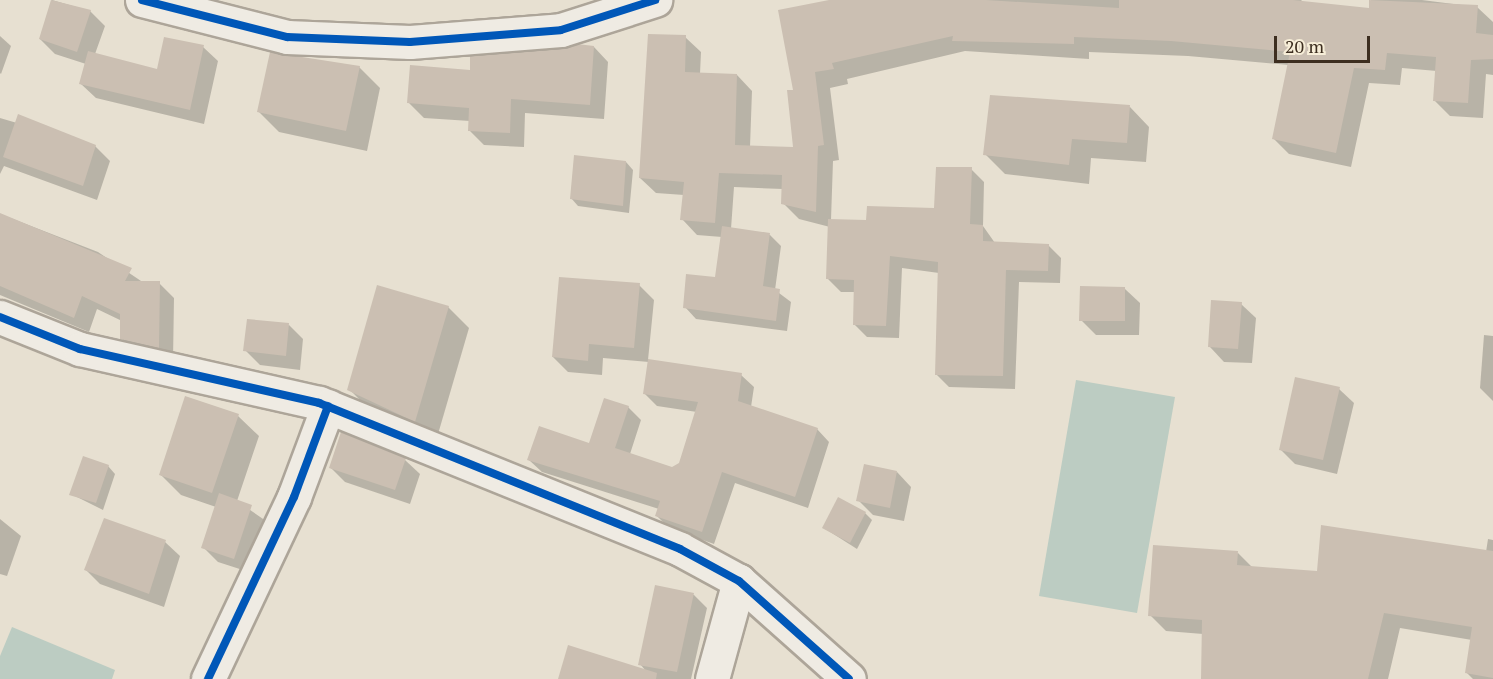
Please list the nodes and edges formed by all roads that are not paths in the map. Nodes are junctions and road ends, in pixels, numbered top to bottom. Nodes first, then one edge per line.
1 (142, 0) edge
2 (656, 0) edge
3 (0, 317) edge
4 (328, 406) junction
5 (739, 581) junction
6 (208, 679) edge
7 (712, 679) edge
8 (849, 679) edge

1 - 2 street
3 - 4 street
4 - 5 street
4 - 6 street
5 - 7 street
5 - 8 street

